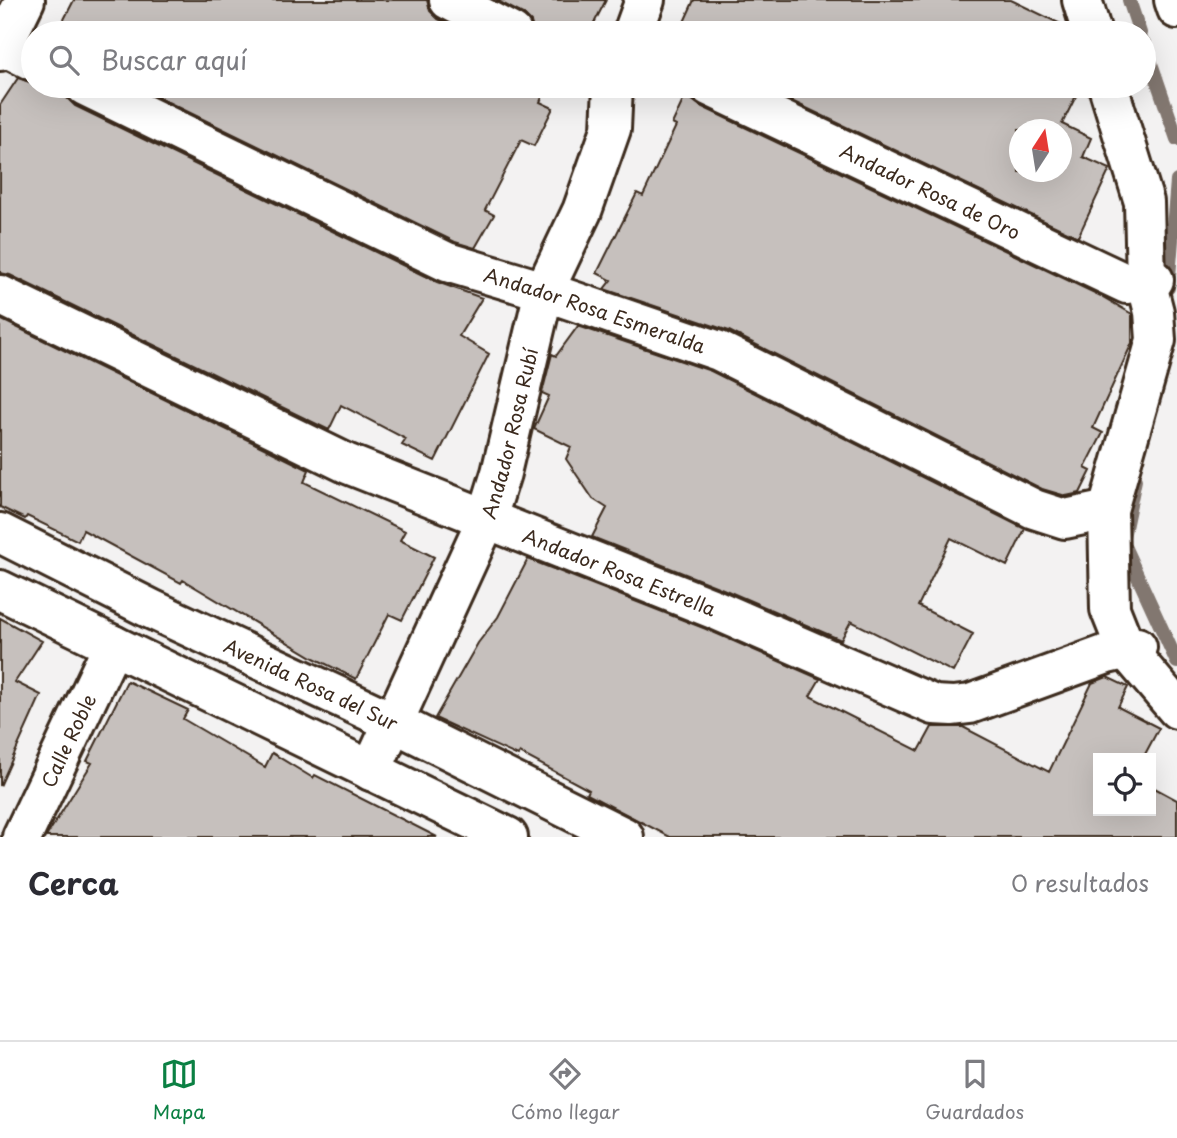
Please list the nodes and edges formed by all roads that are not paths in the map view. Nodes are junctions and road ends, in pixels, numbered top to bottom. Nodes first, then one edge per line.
1 (25, 0) edge
2 (449, 0) edge
3 (645, 0) edge
4 (1082, 0) edge
5 (1174, 0) edge
6 (1177, 9) edge
7 (489, 21) edge
8 (637, 21) edge
9 (1088, 21) edge
10 (12, 53) edge
11 (110, 98) edge
12 (613, 98) edge
13 (734, 98) edge
14 (1112, 98) edge
15 (1150, 280) junction
16 (544, 290) junction
17 (0, 295) edge
18 (1108, 510) junction
19 (487, 518) junction
20 (0, 533) edge
21 (0, 590) edge
22 (113, 645) junction
23 (1131, 648) junction
24 (1177, 709) edge
25 (395, 723) junction
26 (371, 771) junction
27 (22, 837) edge
28 (508, 837) edge
29 (624, 837) edge

1 - 10 street
2 - 7 street
3 - 8 street
4 - 9 street
5 - 6 street
11 - 16 street, Andador Rosa Esmeralda
12 - 16 street, Andador Rosa Rubí
13 - 15 street, Andador Rosa de Oro
14 - 15 street
15 - 18 street
16 - 18 street, Andador Rosa Esmeralda
16 - 19 street, Andador Rosa Rubí
17 - 19 street, Andador Rosa Estrella
18 - 23 street
19 - 23 street, Andador Rosa Estrella
19 - 25 street, Andador Rosa Rubí
20 - 25 street, Avenida Rosa del Sur
21 - 22 street
22 - 26 street
22 - 27 street, Calle Roble
23 - 24 street
25 - 26 street, Andador Rosa Rubí
25 - 29 street, Avenida Rosa del Sur
26 - 28 street

